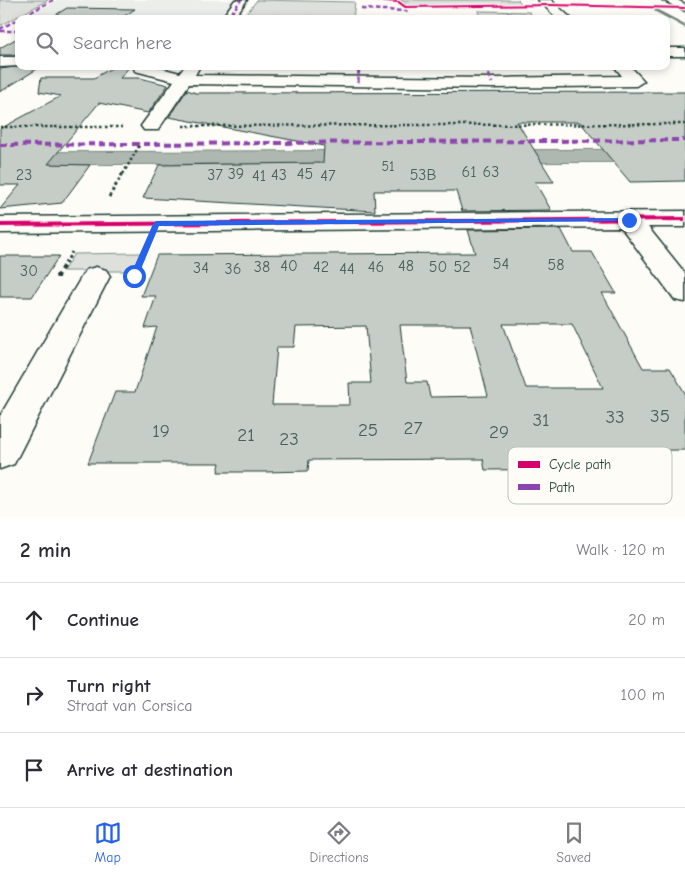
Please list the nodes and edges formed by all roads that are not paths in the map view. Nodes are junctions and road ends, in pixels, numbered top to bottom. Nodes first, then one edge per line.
1 (240, 0) edge
2 (668, 0) edge
3 (547, 3) edge
4 (685, 8) edge
5 (230, 15) edge
6 (561, 15) edge
7 (670, 52) edge
8 (685, 52) edge
9 (0, 62) edge
10 (15, 62) edge
11 (168, 70) edge
12 (624, 70) edge
13 (189, 72) edge
14 (151, 126) road end
15 (685, 219) edge
16 (629, 220) junction
17 (0, 225) edge
18 (96, 276) road end
19 (685, 293) edge
20 (0, 452) edge

1 - 5 street
2 - 4 street
3 - 6 street
7 - 8 street
9 - 10 street
11 - 13 street
12 - 13 street
13 - 14 street
15 - 16 street
16 - 17 street
16 - 19 street
18 - 20 street

